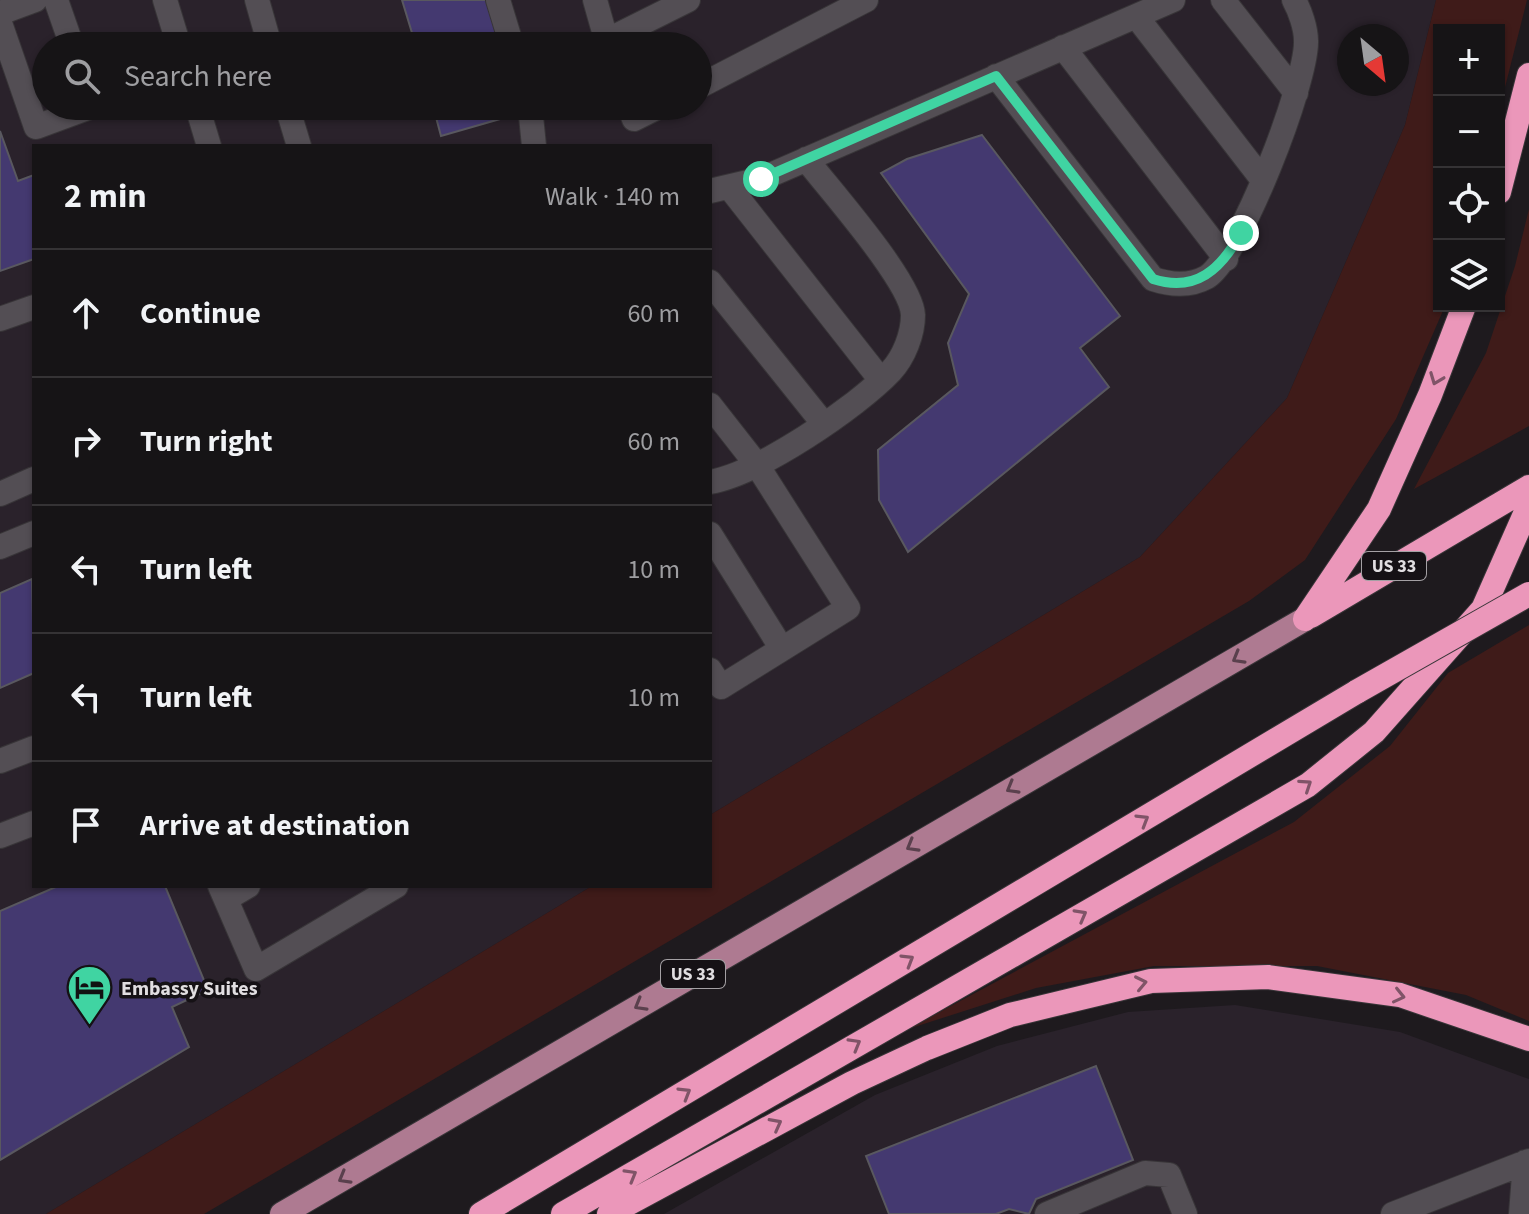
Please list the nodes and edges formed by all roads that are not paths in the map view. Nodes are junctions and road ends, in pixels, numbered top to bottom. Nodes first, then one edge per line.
1 (35, 0) edge
2 (56, 0) edge
3 (165, 0) edge
4 (257, 0) edge
5 (498, 0) edge
6 (595, 0) edge
7 (688, 0) edge
8 (866, 0) edge
9 (1173, 0) edge
10 (1223, 0) edge
11 (1294, 0) edge
12 (0, 13) edge
13 (1136, 16) junction
14 (0, 23) edge
15 (67, 32) edge
16 (175, 32) edge
17 (266, 32) edge
18 (508, 32) edge
19 (604, 32) edge
20 (628, 32) edge
21 (1063, 47) junction
22 (1529, 75) edge
23 (996, 76) junction
24 (712, 80) edge
25 (1296, 93) junction
26 (32, 115) edge
27 (34, 120) edge
28 (55, 120) edge
29 (201, 120) edge
30 (291, 120) edge
31 (531, 120) edge
32 (208, 144) edge
33 (298, 144) edge
34 (534, 144) edge
35 (806, 159) junction
36 (1505, 169) edge
37 (1262, 179) junction
38 (720, 190) edge
39 (1226, 259) junction
40 (712, 284) edge
41 (32, 308) edge
42 (1462, 312) edge
43 (0, 319) edge
44 (880, 379) junction
45 (712, 408) edge
46 (823, 423) junction
47 (757, 465) junction
48 (32, 480) edge
49 (712, 481) edge
50 (1529, 487) edge
51 (0, 494) edge
52 (1529, 505) edge
53 (32, 534) edge
54 (712, 537) edge
55 (0, 547) edge
56 (1529, 594) edge
57 (1305, 619) junction
58 (782, 649) junction
59 (712, 673) edge
60 (32, 749) edge
61 (0, 761) edge
62 (32, 824) edge
63 (0, 836) edge
64 (393, 888) edge
65 (223, 893) edge
66 (1529, 1039) edge
67 (1527, 1161) edge
68 (282, 1214) edge
69 (481, 1214) edge
70 (563, 1214) edge
71 (609, 1214) edge
72 (1047, 1214) edge
73 (1185, 1214) edge
74 (1393, 1214) edge
75 (1521, 1214) edge

1 - 12 street
2 - 15 street
3 - 16 street
4 - 17 street
5 - 18 street
6 - 19 street
7 - 20 street
8 - 24 street
9 - 13 street
10 - 25 street
11 - 25 street
13 - 21 street
13 - 37 street
14 - 26 street
21 - 23 street
21 - 39 street
22 - 36 highway
23 - 35 street
23 - 39 street
25 - 37 street
27 - 28 street
29 - 32 street
30 - 33 street
31 - 34 street
35 - 38 street
35 - 44 street
37 - 39 street
38 - 44 street
40 - 46 street
41 - 43 street
42 -> 57 highway
44 - 46 street
45 - 47 street
46 - 47 street
47 - 49 street
47 - 58 street
48 - 51 street
50 - 57 highway, US 33
70 -> 52 highway
53 - 55 street
54 - 58 street
69 -> 56 highway, bridge
57 -> 68 main road, US 33
58 - 59 street
60 - 61 street
62 - 63 street
64 - 65 street
71 -> 66 highway
67 - 74 street
67 - 75 street
72 - 73 street

